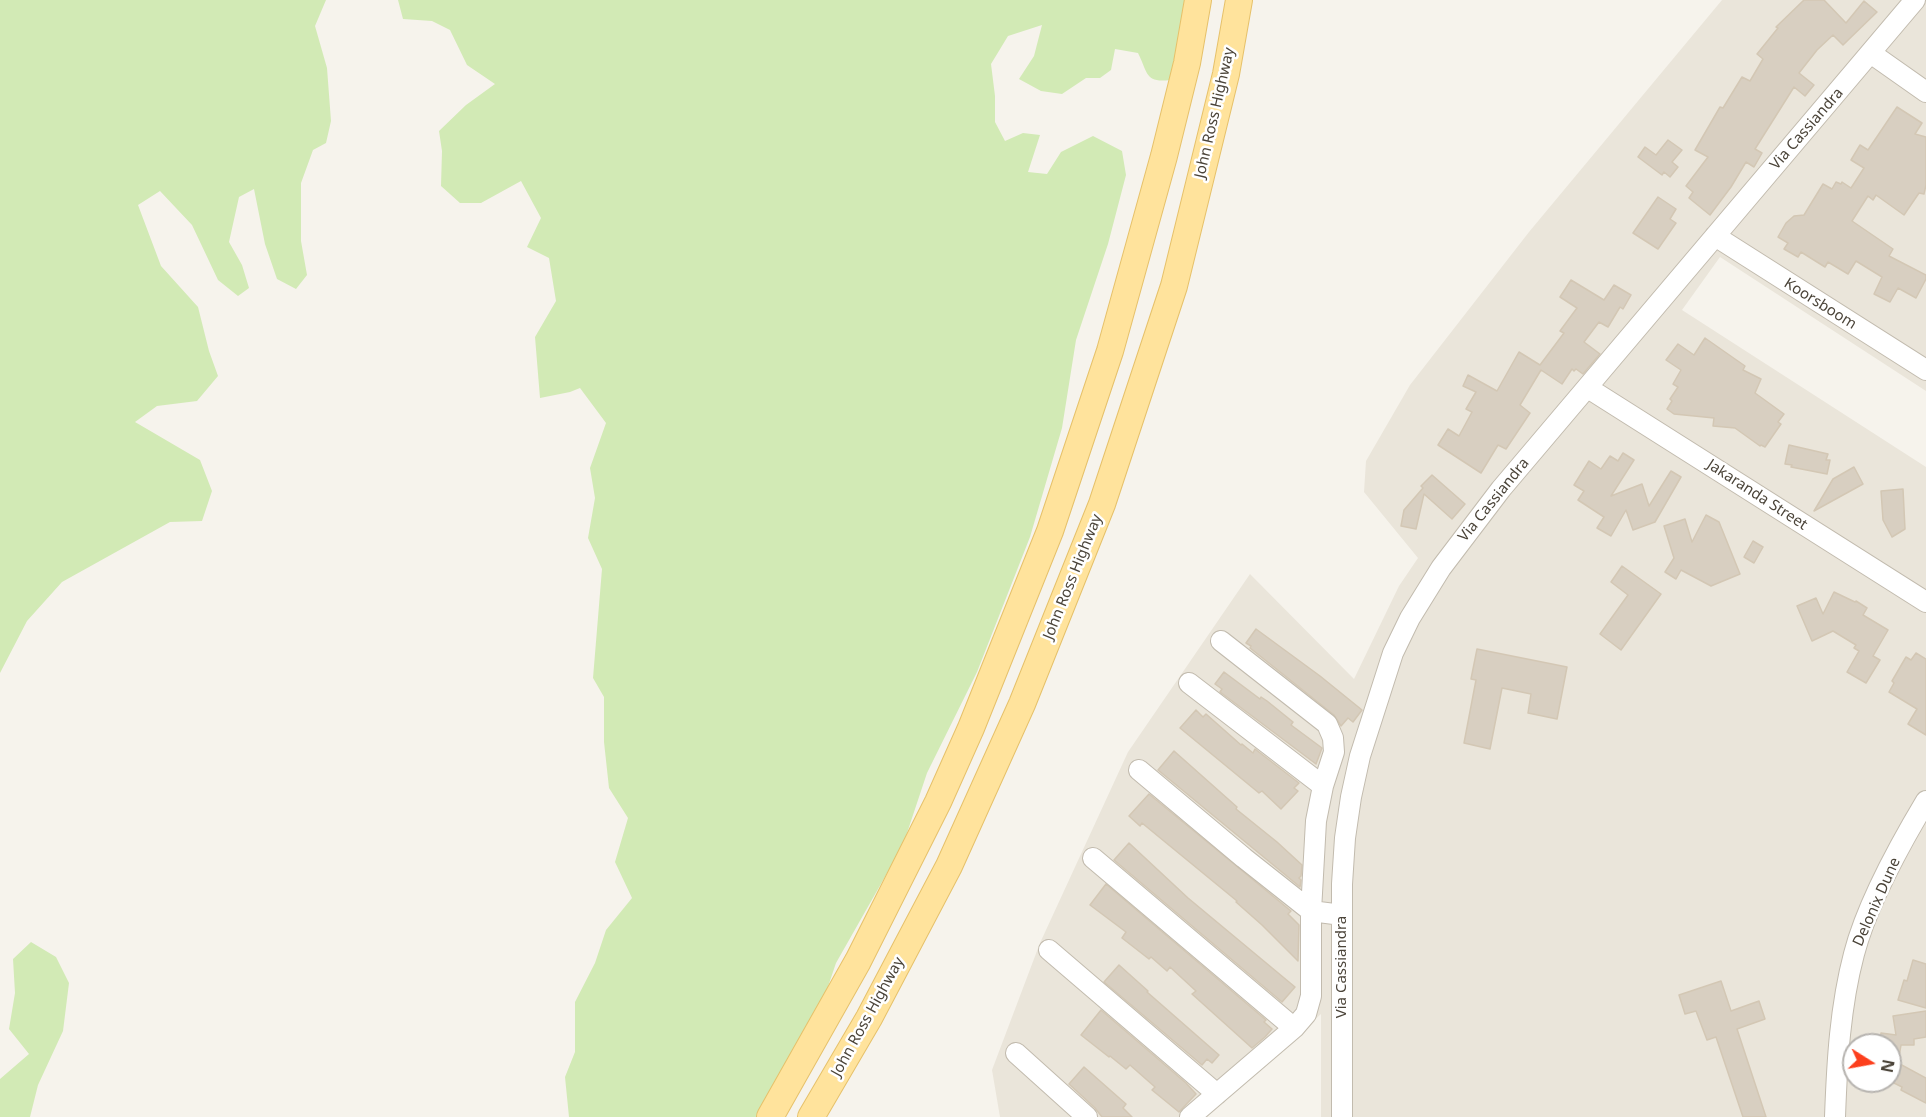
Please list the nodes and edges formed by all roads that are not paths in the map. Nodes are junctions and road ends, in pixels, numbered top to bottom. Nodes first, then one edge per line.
1 (1198, 0) edge
2 (1239, 0) edge
3 (1915, 0) edge
4 (1872, 54) junction
5 (1926, 92) edge
6 (1715, 236) junction
7 (1926, 370) edge
8 (1588, 388) junction
9 (1926, 602) edge
10 (1221, 641) dead end
11 (1189, 683) dead end
12 (1139, 770) dead end
13 (1323, 786) junction
14 (1926, 801) edge
15 (1093, 858) dead end
16 (1311, 911) junction
17 (1342, 915) junction
18 (1049, 950) dead end
19 (1294, 1028) junction
20 (1016, 1053) dead end
21 (1217, 1094) junction
22 (770, 1117) edge
23 (811, 1117) edge
24 (1087, 1117) edge
25 (1190, 1117) edge
26 (1342, 1117) edge
27 (1835, 1117) edge

1 - 22 main road
2 - 23 main road, John Ross Highway
3 - 4 street, Via Cassiandra
4 - 5 street
4 - 6 street, Via Cassiandra
6 - 7 street, Koorsboom
6 - 8 street, Via Cassiandra
8 - 9 street, Jakaranda Street
8 - 17 street, Via Cassiandra
10 - 13 street
11 - 13 street
12 - 16 street
13 - 16 street
14 - 27 street, Delonix Dune
15 - 19 street
16 - 17 street
16 - 19 street
17 - 26 street, Via Cassiandra
18 - 21 street
19 - 21 street
20 - 24 street
21 - 25 street

